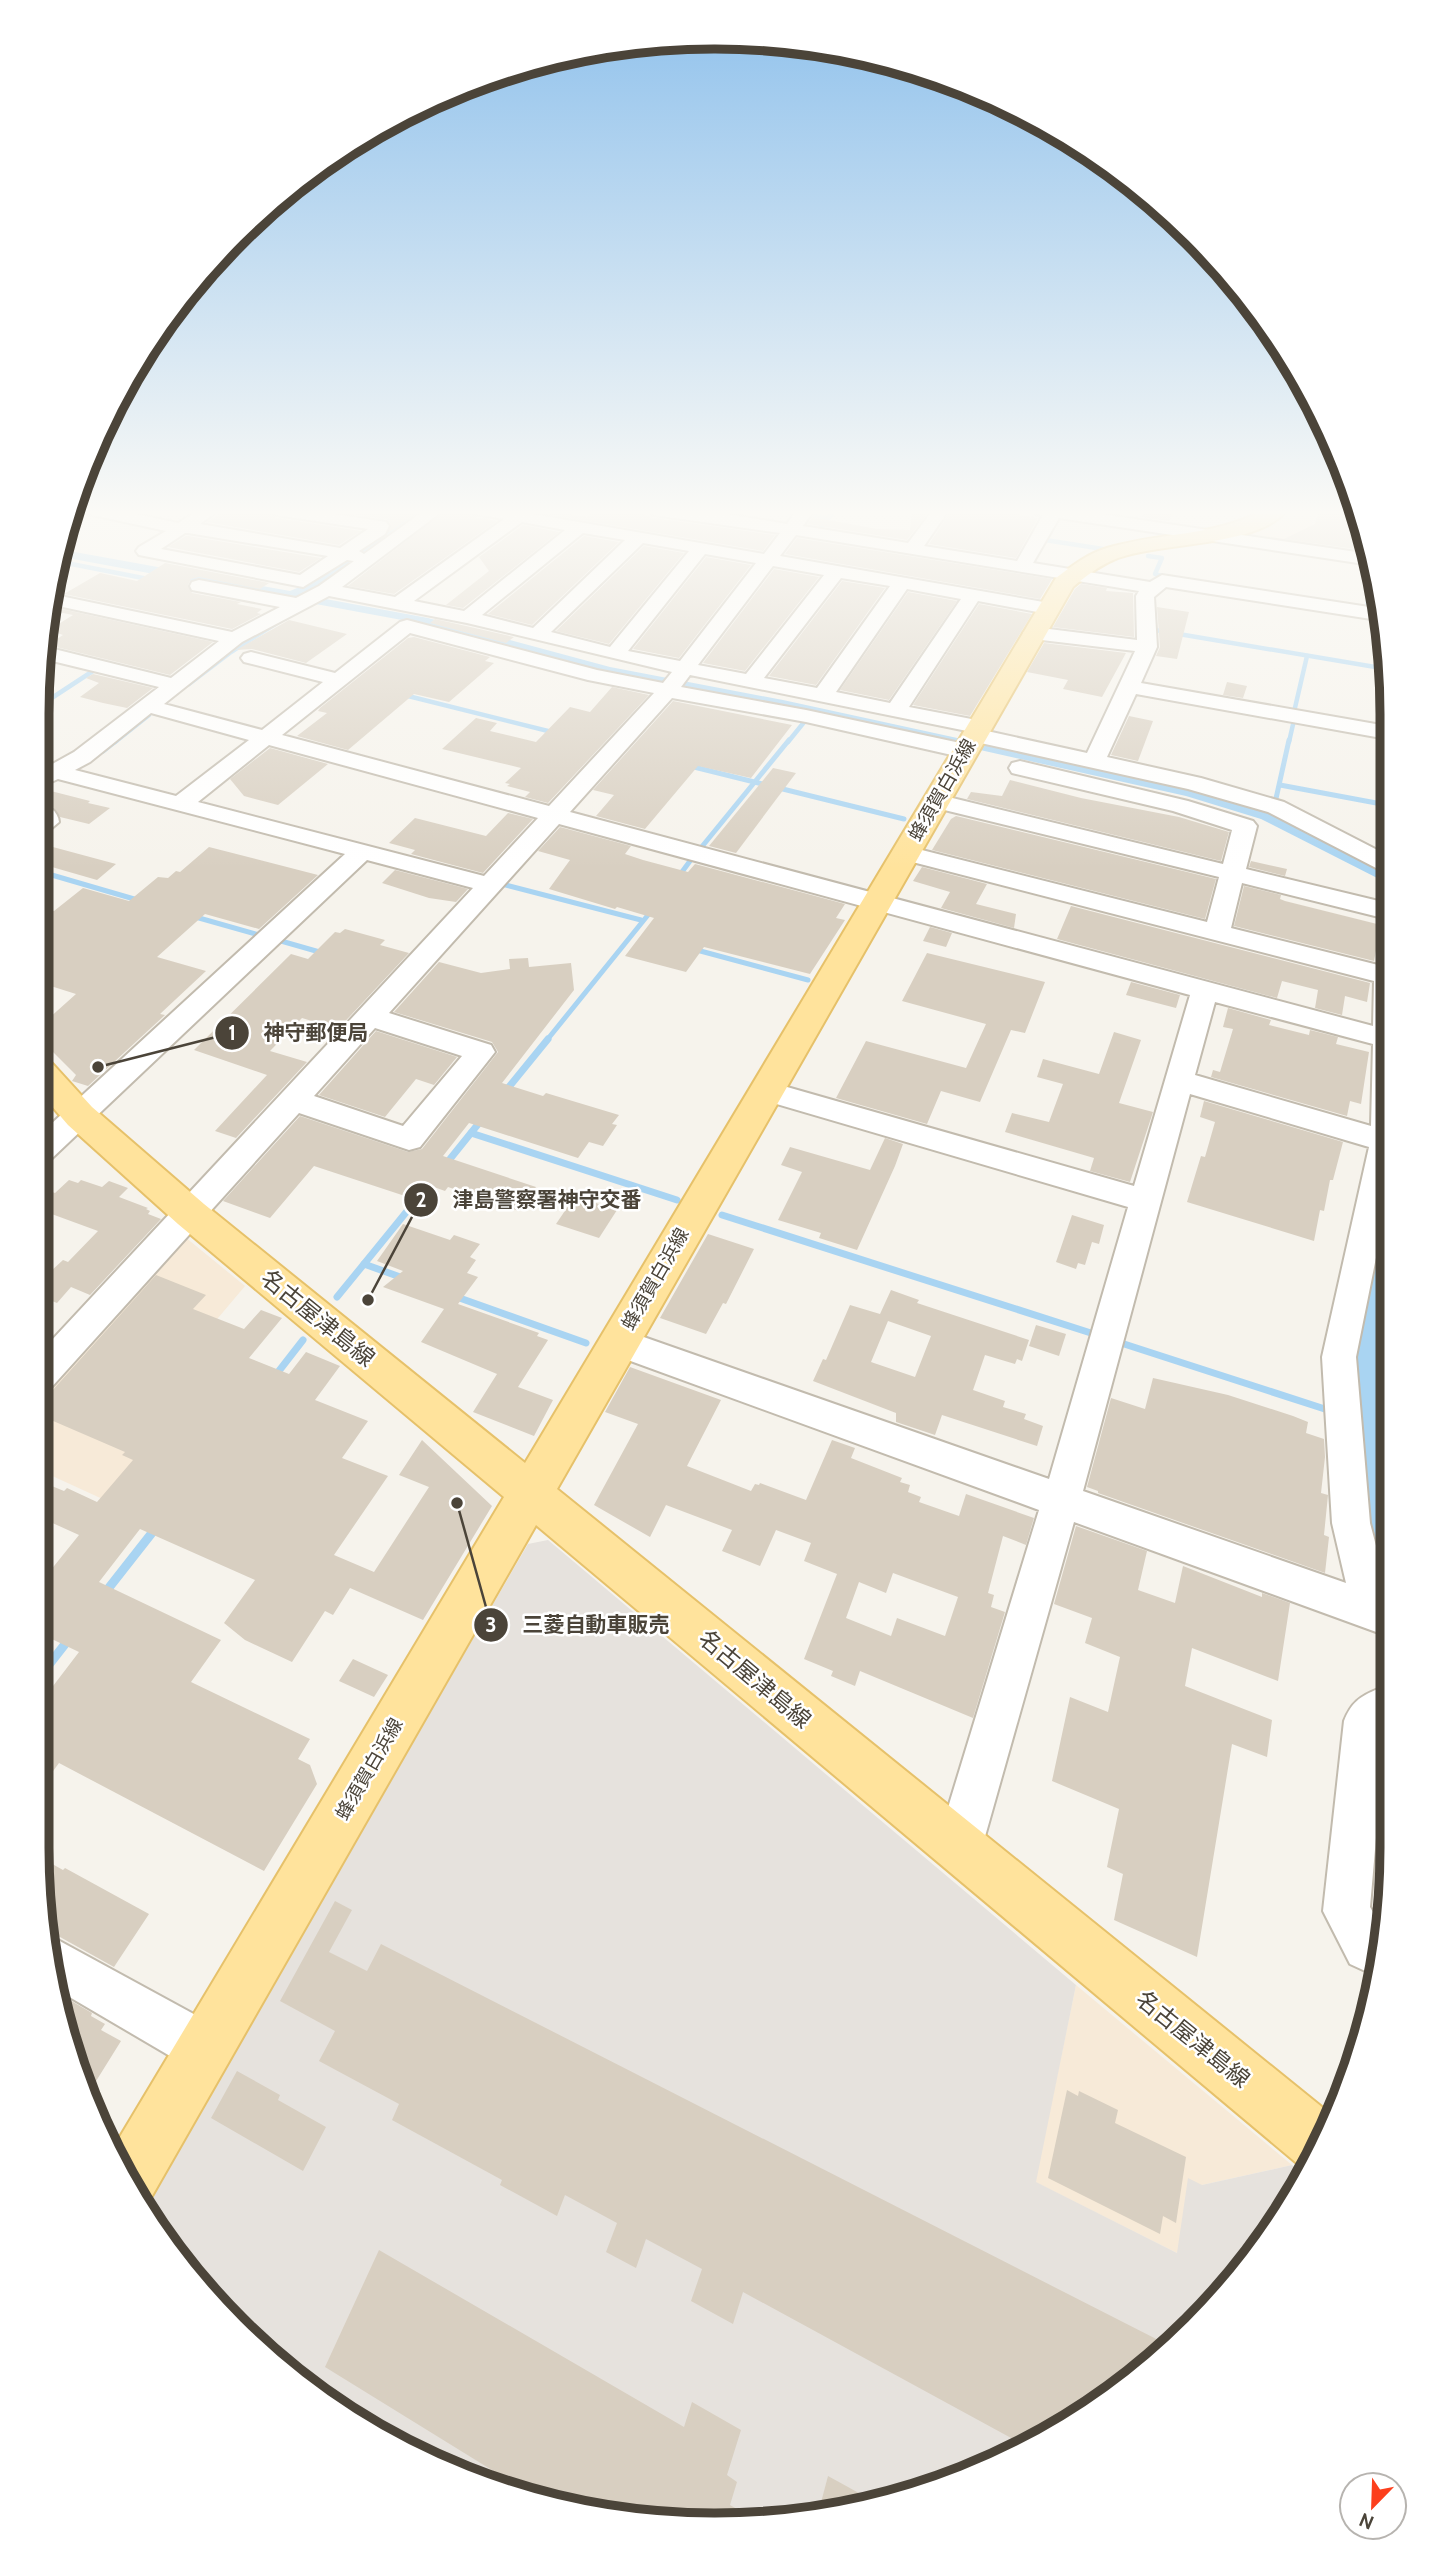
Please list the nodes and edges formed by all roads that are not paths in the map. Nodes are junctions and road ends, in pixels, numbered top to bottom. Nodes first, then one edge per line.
1 (196, 630) edge
2 (252, 630) edge
3 (402, 630) edge
4 (420, 630) edge
5 (517, 630) edge
6 (544, 630) edge
7 (635, 630) edge
8 (713, 630) edge
9 (791, 630) edge
10 (869, 630) edge
11 (950, 630) edge
12 (1035, 630) edge
13 (1146, 630) edge
14 (1033, 633) junction
15 (538, 635) junction
16 (236, 638) junction
17 (1147, 647) junction
18 (615, 654) junction
19 (52, 655) edge
20 (251, 658) dead end
21 (338, 680) junction
22 (751, 681) junction
23 (674, 683) junction
24 (176, 684) junction
25 (1129, 687) junction
26 (823, 695) junction
27 (148, 706) junction
28 (896, 710) junction
29 (1380, 732) edge
30 (265, 737) junction
31 (970, 742) junction
32 (1094, 761) junction
33 (49, 775) edge
34 (49, 776) edge
35 (936, 801) junction
36 (182, 803) junction
37 (555, 816) junction
38 (363, 851) junction
39 (906, 853) junction
40 (1380, 860) edge
41 (1233, 873) junction
42 (491, 885) junction
43 (877, 902) junction
44 (1380, 909) edge
45 (1217, 932) junction
46 (1380, 971) edge
47 (1205, 990) junction
48 (370, 1017) junction
49 (1380, 1036) edge
50 (49, 1081) edge
51 (1180, 1081) junction
52 (766, 1091) junction
53 (295, 1100) junction
54 (80, 1116) junction
55 (1380, 1140) edge
56 (49, 1143) edge
57 (1380, 1168) edge
58 (1146, 1201) junction
59 (191, 1214) junction
60 (618, 1342) junction
61 (49, 1367) edge
62 (530, 1493) junction
63 (1061, 1501) junction
64 (1380, 1609) edge
65 (1380, 1614) edge
66 (1380, 1711) edge
67 (959, 1847) junction
68 (1372, 1949) edge
69 (60, 1965) edge
70 (205, 2048) junction
71 (1313, 2138) edge
72 (133, 2171) edge

1 - 16 street
2 - 16 street
3 - 21 street
4 - 23 street
5 - 15 street
6 - 15 street
7 - 18 street
8 - 23 street
9 - 22 street
10 - 26 street
11 - 28 street
12 - 14 main road, 蜂須賀白浜線
13 - 17 street
14 - 17 street
14 - 31 main road, 蜂須賀白浜線
15 - 18 street
16 - 24 street
17 - 25 street
18 - 23 street
19 - 24 street
20 - 21 street
21 - 30 street
22 - 23 street
22 - 26 street
23 - 31 street
23 - 37 street
24 - 27 street
25 - 29 street
25 - 32 street
26 - 28 street
27 - 30 street
27 - 33 street
28 - 31 street
30 - 36 street
30 - 37 street
31 - 32 street
31 - 35 main road, 蜂須賀白浜線
31 - 41 street
32 - 40 street
34 - 36 street
35 - 39 main road, 蜂須賀白浜線
35 - 41 street
36 - 38 street
37 - 42 street
37 - 43 street
38 - 42 street
38 - 54 street
39 - 43 main road, 蜂須賀白浜線
39 - 45 street
41 - 44 street
41 - 45 street
42 - 48 street
43 - 47 street
43 - 52 main road, 蜂須賀白浜線
45 - 46 street
47 - 49 street
47 - 51 street
48 - 53 street
48 - 53 street
50 - 54 main road, 名古屋津島線
51 - 55 street
51 - 58 street
52 - 58 street
52 - 60 main road, 蜂須賀白浜線
53 - 59 street
54 - 56 street
54 - 59 main road, 名古屋津島線
57 - 64 street
58 - 63 street
59 - 61 street
59 - 62 main road, 名古屋津島線
60 - 62 main road, 蜂須賀白浜線
60 - 63 street
62 - 67 main road, 名古屋津島線
62 - 70 main road, 蜂須賀白浜線
63 - 65 street
63 - 67 street
66 - 68 street
67 - 71 main road, 名古屋津島線
69 - 70 street
70 - 72 main road, 蜂須賀白浜線

